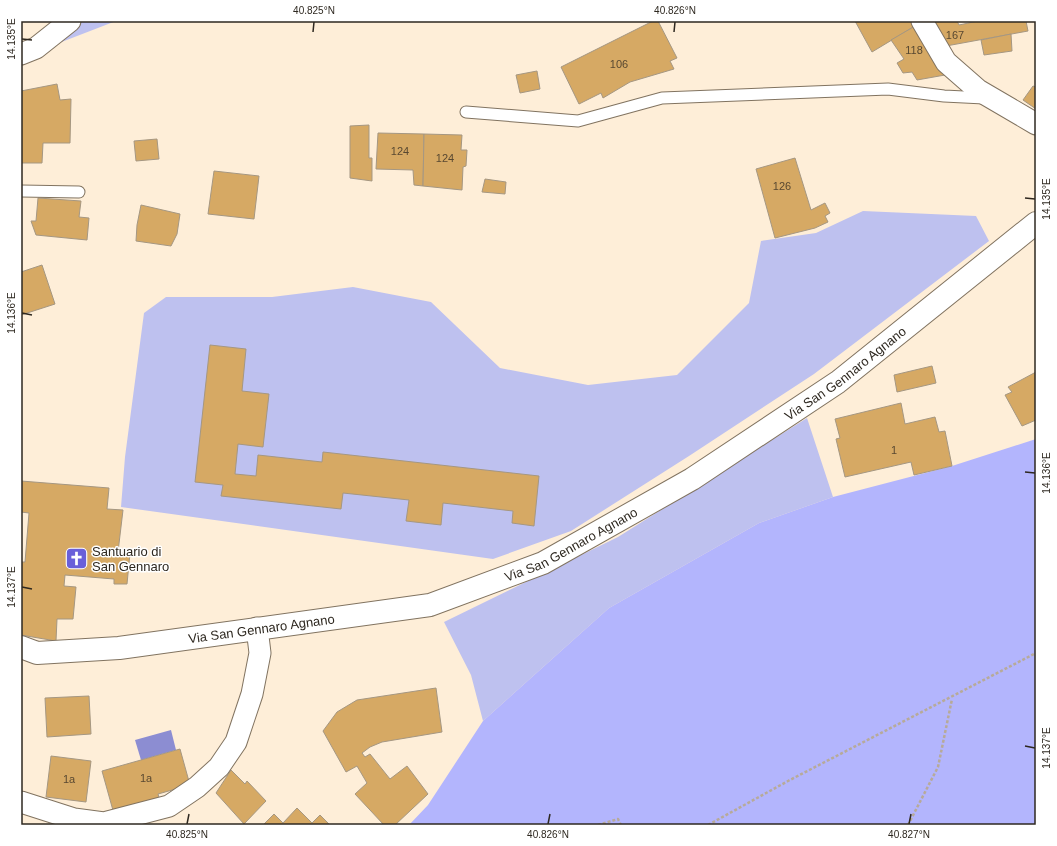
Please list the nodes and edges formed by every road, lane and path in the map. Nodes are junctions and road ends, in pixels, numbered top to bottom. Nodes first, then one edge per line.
1 (70, 21) edge
2 (922, 21) edge
3 (21, 54) edge
4 (995, 98) junction
5 (466, 112) dead end
6 (1036, 124) edge
7 (21, 191) edge
8 (79, 192) dead end
9 (1036, 223) edge
10 (257, 628) junction
11 (21, 647) edge
12 (1036, 653) edge
13 (952, 698) junction
14 (21, 802) edge
15 (598, 825) edge
16 (621, 825) edge
17 (708, 825) edge
18 (908, 825) edge

1 - 3 street
2 - 4 street
4 - 5 lane
4 - 6 street
7 - 8 lane
9 - 10 main road, Via San Gennaro Agnano
10 - 11 main road, Via San Gennaro Agnano
10 - 14 street
12 - 13 path
13 - 17 path
13 - 18 path
15 - 16 path

